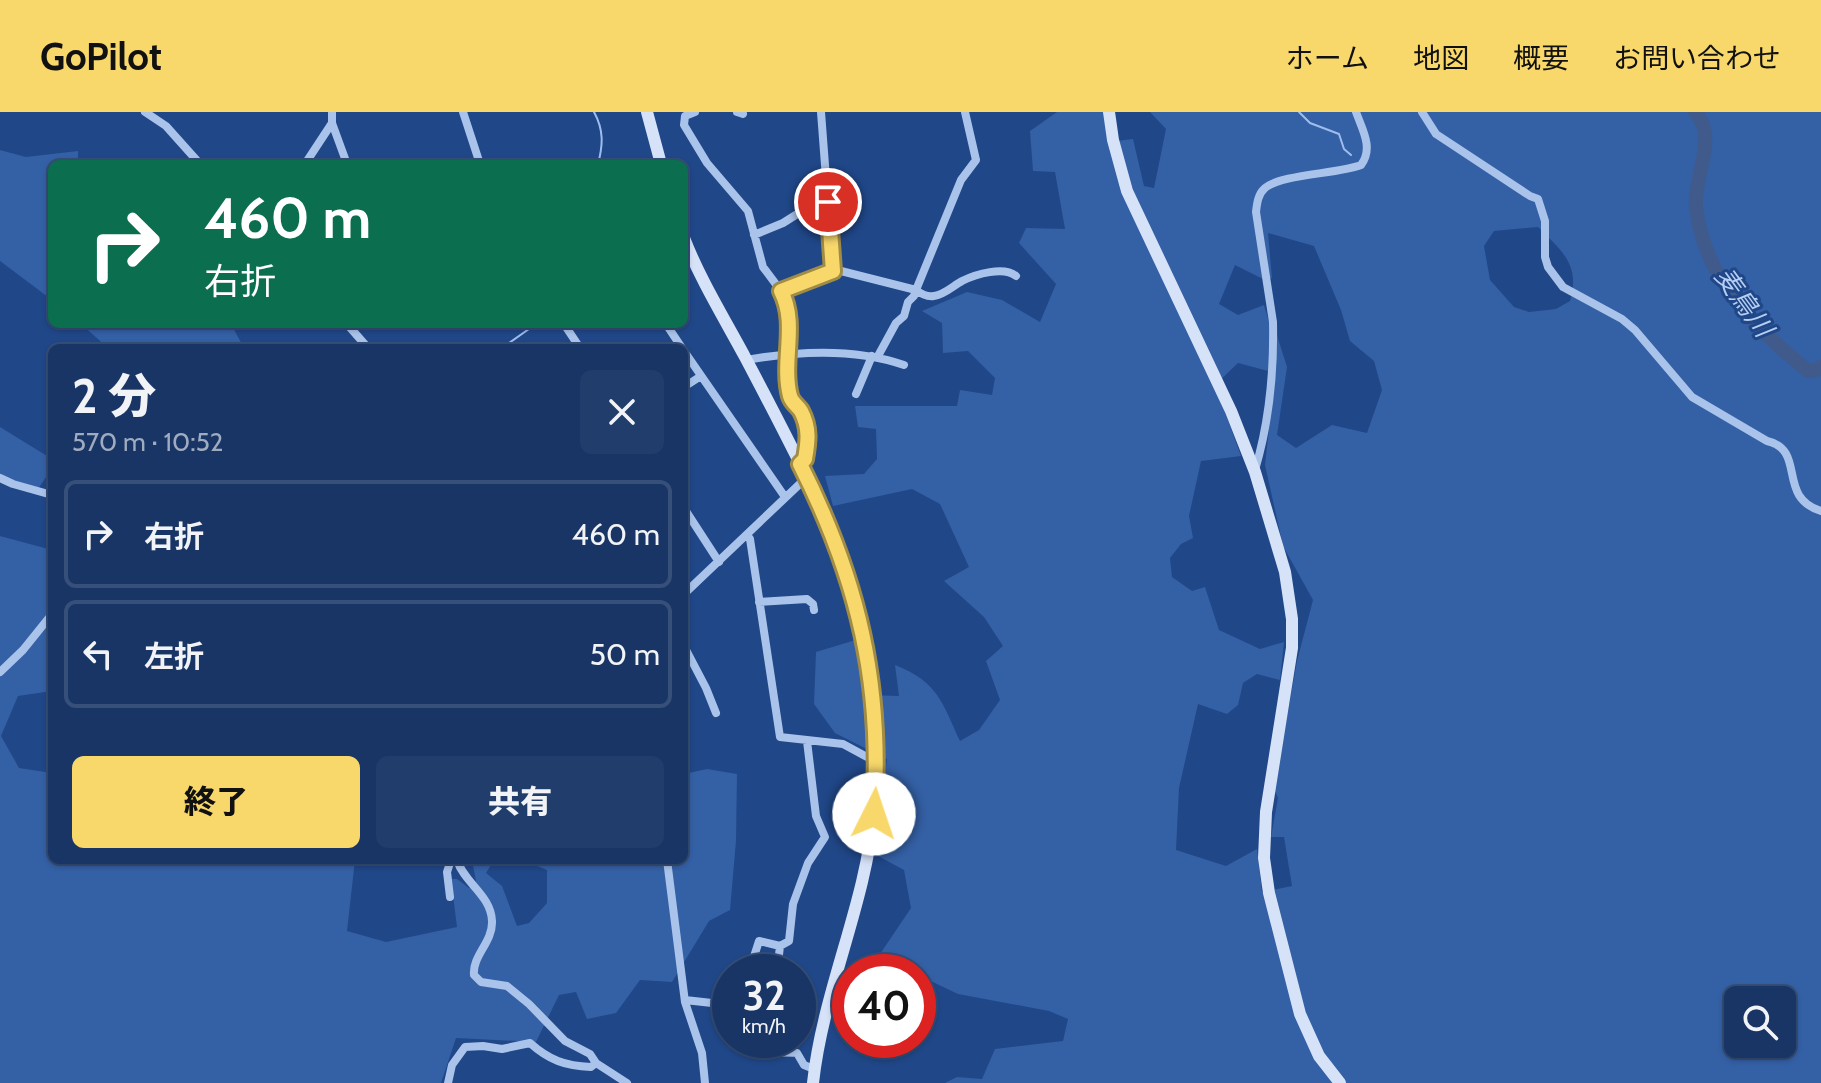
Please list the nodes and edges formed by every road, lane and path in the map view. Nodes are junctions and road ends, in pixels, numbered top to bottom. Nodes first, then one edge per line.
1 (145, 112) edge
2 (332, 112) edge
3 (463, 112) edge
4 (647, 112) edge
5 (695, 112) edge
6 (821, 112) edge
7 (965, 112) edge
8 (1109, 112) edge
9 (1356, 112) edge
10 (1422, 112) edge
11 (332, 123) junction
12 (196, 160) edge
13 (308, 160) edge
14 (346, 160) edge
15 (479, 160) edge
16 (660, 160) edge
17 (828, 202) junction
18 (754, 235) junction
19 (688, 246) edge
20 (833, 271) junction
21 (1016, 276) dead end
22 (916, 290) junction
23 (781, 291) junction
24 (350, 328) edge
25 (364, 344) edge
26 (787, 353) junction
27 (875, 356) junction
28 (688, 357) edge
29 (746, 360) junction
30 (904, 365) dead end
31 (701, 376) junction
32 (688, 384) edge
33 (856, 394) dead end
34 (800, 464) junction
35 (1255, 472) junction
36 (0, 478) edge
37 (806, 478) junction
38 (48, 494) edge
39 (785, 497) junction
40 (1821, 511) edge
41 (688, 514) edge
42 (747, 535) junction
43 (719, 562) junction
44 (688, 590) edge
45 (759, 602) junction
46 (814, 610) dead end
47 (48, 619) edge
48 (688, 654) edge
49 (0, 672) edge
50 (716, 713) dead end
51 (807, 741) junction
52 (876, 757) junction
53 (452, 864) edge
54 (456, 864) edge
55 (668, 864) edge
56 (450, 897) dead end
57 (780, 946) junction
58 (755, 954) edge
59 (779, 954) edge
60 (685, 1000) junction
61 (712, 1003) edge
62 (800, 1058) edge
63 (596, 1063) junction
64 (814, 1069) junction
65 (448, 1083) edge
66 (627, 1083) edge
67 (705, 1083) edge
68 (813, 1083) edge
69 (1340, 1083) edge

1 - 12 street
2 - 11 street
3 - 15 street
4 - 16 street
5 - 18 street
6 - 17 street
7 - 22 street
8 - 35 street
9 - 35 street
10 - 40 street
11 - 13 street
11 - 14 street
17 - 18 street
17 - 20 street
18 - 23 street
19 - 29 street
20 - 22 street
20 - 23 street
21 - 22 street
22 - 27 street
23 - 26 street
24 - 25 street
26 - 27 street
26 - 29 street
26 - 34 street
27 - 30 street
27 - 33 street
28 - 31 street
29 - 34 street
31 - 32 street
31 - 39 street
34 - 37 street
35 - 69 street
36 - 38 street
37 - 39 street
37 - 52 street
39 - 42 street
41 - 43 street
42 - 43 street
42 - 45 street
43 - 44 street
45 - 46 street
45 - 51 street
47 - 49 street
48 - 50 street
51 - 52 street
51 - 57 street
52 - 64 street
53 - 56 street
54 - 63 street
55 - 60 street
57 - 58 street
57 - 59 street
60 - 61 street
60 - 67 street
62 - 64 street
63 - 65 street
63 - 66 street
64 - 68 street

